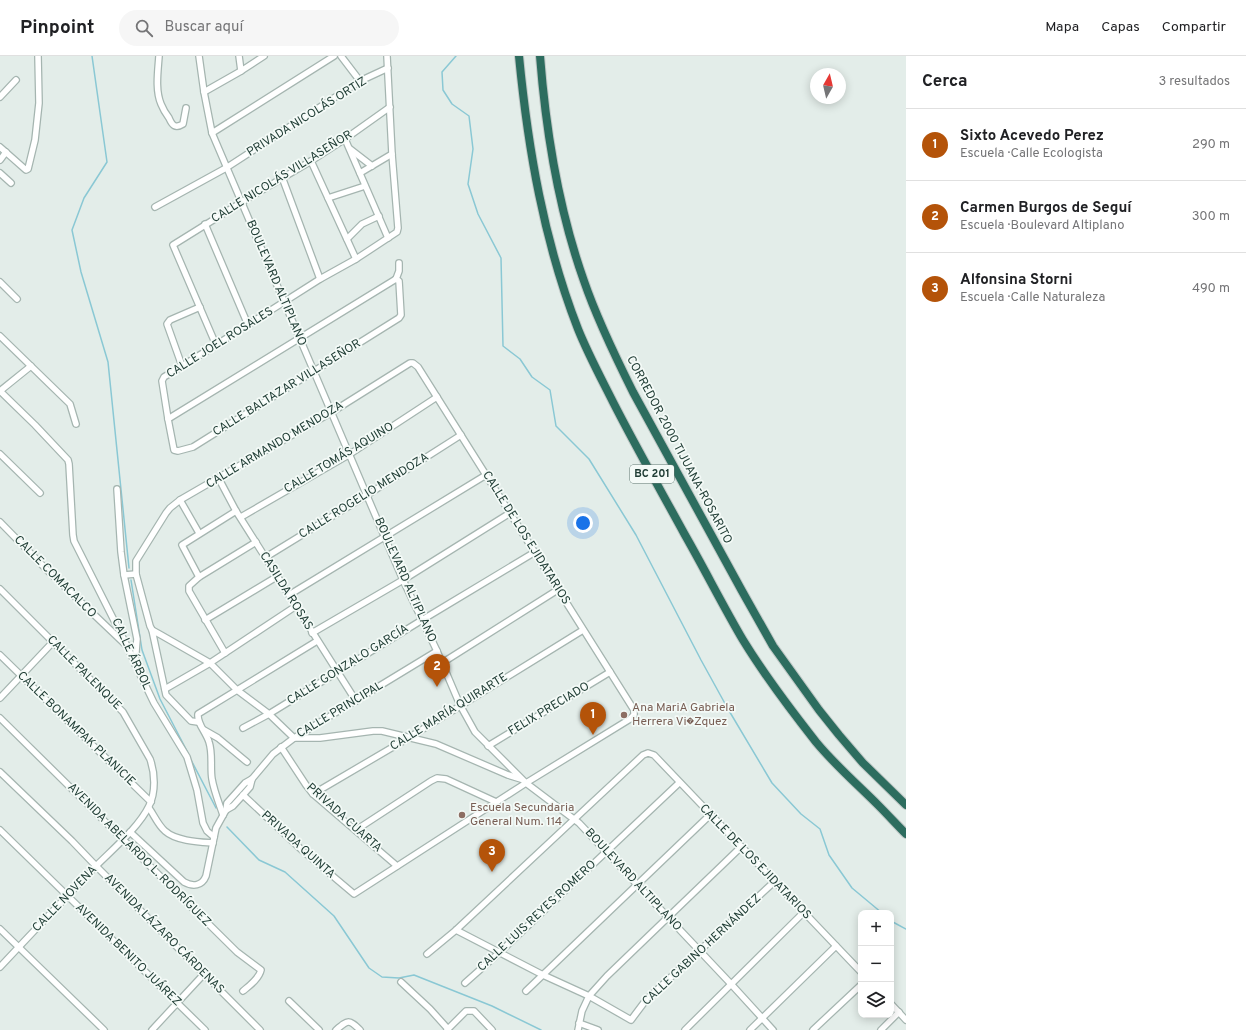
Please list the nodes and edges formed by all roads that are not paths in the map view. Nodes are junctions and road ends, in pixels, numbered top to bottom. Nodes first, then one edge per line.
1 (38, 56) edge
2 (159, 56) edge
3 (199, 56) edge
4 (239, 56) edge
5 (264, 56) edge
6 (334, 56) edge
7 (342, 56) edge
8 (387, 56) edge
9 (519, 56) edge
10 (540, 56) edge
11 (388, 68) junction
12 (241, 71) junction
13 (16, 80) dead end
14 (360, 81) junction
15 (204, 92) junction
16 (0, 97) edge
17 (390, 107) junction
18 (186, 108) dead end
19 (212, 133) junction
20 (345, 139) junction
21 (0, 147) edge
22 (350, 149) junction
23 (6, 152) junction
24 (392, 154) junction
25 (0, 160) edge
26 (311, 161) junction
27 (372, 166) junction
28 (226, 168) junction
29 (0, 173) edge
30 (360, 173) junction
31 (282, 177) junction
32 (11, 183) dead end
33 (365, 186) junction
34 (328, 198) junction
35 (242, 202) junction
36 (155, 207) dead end
37 (378, 216) junction
38 (205, 224) junction
39 (388, 238) junction
40 (347, 239) junction
41 (356, 259) junction
42 (399, 263) dead end
43 (320, 279) junction
44 (396, 279) junction
45 (0, 282) edge
46 (17, 299) dead end
47 (284, 303) junction
48 (200, 306) junction
49 (248, 325) junction
50 (0, 336) edge
51 (300, 339) junction
52 (216, 345) junction
53 (414, 363) joint
54 (31, 366) junction
55 (182, 366) junction
56 (314, 371) junction
57 (0, 391) edge
58 (437, 397) junction
59 (332, 412) junction
60 (168, 419) junction
61 (76, 424) dead end
62 (461, 436) junction
63 (0, 454) edge
64 (350, 454) junction
65 (486, 475) junction
66 (219, 479) junction
67 (117, 489) dead end
68 (40, 493) dead end
69 (367, 495) junction
70 (180, 500) junction
71 (236, 511) junction
72 (510, 513) junction
73 (241, 517) junction
74 (0, 522) edge
75 (6, 527) junction
76 (0, 533) edge
77 (199, 533) junction
78 (385, 537) junction
79 (256, 542) junction
80 (536, 552) junction
81 (266, 557) junction
82 (124, 574) junction
83 (136, 574) junction
84 (278, 576) junction
85 (199, 577) junction
86 (403, 580) junction
87 (0, 589) edge
88 (559, 589) junction
89 (289, 595) junction
90 (296, 606) junction
91 (205, 620) junction
92 (422, 620) junction
93 (152, 630) junction
94 (584, 630) junction
95 (312, 633) junction
96 (317, 641) junction
97 (53, 642) junction
98 (128, 648) junction
99 (437, 651) junction
100 (225, 653) junction
101 (0, 655) edge
102 (210, 663) junction
103 (442, 663) junction
104 (135, 664) junction
105 (337, 672) junction
106 (610, 672) junction
107 (22, 676) junction
108 (165, 689) junction
109 (237, 690) junction
110 (0, 698) edge
111 (356, 701) junction
112 (460, 705) junction
113 (269, 714) junction
114 (0, 718) edge
115 (198, 719) junction
116 (243, 728) dead end
117 (204, 730) junction
118 (410, 737) junction
119 (294, 738) junction
120 (488, 746) junction
121 (281, 748) junction
122 (248, 762) dead end
123 (0, 772) edge
124 (252, 779) junction
125 (521, 779) junction
126 (679, 782) junction
127 (526, 783) junction
128 (313, 794) junction
129 (243, 795) junction
130 (151, 802) junction
131 (496, 802) junction
132 (906, 805) edge
133 (149, 808) junction
134 (224, 812) junction
135 (710, 815) junction
136 (574, 819) junction
137 (0, 830) edge
138 (356, 830) junction
139 (130, 832) junction
140 (906, 834) edge
141 (123, 838) junction
142 (213, 840) junction
143 (741, 847) junction
144 (606, 851) junction
145 (96, 866) junction
146 (397, 866) junction
147 (774, 882) junction
148 (637, 885) junction
149 (67, 896) junction
150 (804, 912) junction
151 (668, 917) junction
152 (0, 929) edge
153 (456, 930) junction
154 (836, 946) junction
155 (19, 947) junction
156 (700, 951) junction
157 (500, 952) junction
158 (427, 954) dead end
159 (0, 967) edge
160 (858, 969) edge
161 (204, 974) junction
162 (543, 975) junction
163 (401, 982) dead end
164 (465, 983) dead end
165 (731, 984) junction
166 (858, 988) edge
167 (243, 991) dead end
168 (526, 991) dead end
169 (589, 996) junction
170 (289, 1001) dead end
171 (177, 1003) junction
172 (894, 1007) edge
173 (899, 1012) junction
174 (762, 1018) junction
175 (906, 1020) edge
176 (579, 1023) junction
177 (447, 1029) edge
178 (104, 1030) edge
179 (152, 1030) edge
180 (205, 1030) edge
181 (260, 1030) edge
182 (319, 1030) edge
183 (336, 1030) edge
184 (360, 1030) edge
185 (492, 1030) edge
186 (578, 1030) edge
187 (598, 1030) edge
188 (685, 1030) edge
189 (750, 1030) edge
190 (773, 1030) edge
191 (813, 1030) edge
192 (881, 1030) edge

1 - 23 street
2 - 18 street
3 - 15 street, BOULEVARD ALTIPLANO
4 - 12 street
5 - 12 street
6 - 19 street
7 - 14 street
8 - 11 street
9 - 140 highway, BC 201
10 - 132 highway, CORREDOR 2000 TIJUANA-ROSARITO / BC 201
11 - 14 street, PRIVADA NICOLÁS ORTIZ
11 - 17 street
12 - 15 street
13 - 16 street
14 - 28 street, PRIVADA NICOLÁS ORTIZ
15 - 19 street, BOULEVARD ALTIPLANO
17 - 20 street, CALLE NICOLÁS VILLASEÑOR
17 - 24 street
19 - 28 street, BOULEVARD ALTIPLANO
20 - 22 street
20 - 26 street, CALLE NICOLÁS VILLASEÑOR
21 - 23 street
22 - 27 street
22 - 30 street
23 - 25 street
24 - 27 street
24 - 39 street, CALLE JOEL ROSALES
26 - 31 street, CALLE NICOLÁS VILLASEÑOR
26 - 34 street
27 - 30 street
28 - 35 street, BOULEVARD ALTIPLANO
28 - 36 street, PRIVADA NICOLÁS ORTIZ
29 - 32 street
30 - 33 street
31 - 35 street, CALLE NICOLÁS VILLASEÑOR
31 - 43 street
33 - 34 street
33 - 37 street
34 - 40 street
35 - 38 street, CALLE NICOLÁS VILLASEÑOR
35 - 47 street, BOULEVARD ALTIPLANO
37 - 39 street
37 - 40 street
38 - 48 street, CALLE NICOLÁS VILLASEÑOR
38 - 49 street
39 - 41 street, CALLE JOEL ROSALES
40 - 41 street
41 - 43 street, CALLE JOEL ROSALES
42 - 44 street
43 - 47 street, CALLE JOEL ROSALES
44 - 51 street
44 - 56 street, CALLE BALTAZAR VILLASEÑOR
45 - 46 street
47 - 49 street, CALLE JOEL ROSALES
47 - 51 street, BOULEVARD ALTIPLANO
48 - 52 street
48 - 55 street
49 - 52 street, CALLE JOEL ROSALES
50 - 54 street
51 - 56 street, BOULEVARD ALTIPLANO
51 - 60 street
52 - 55 street, CALLE JOEL ROSALES
53 - 58 street, CALLE DE LOS EJIDATARIOS
53 - 59 street, CALLE ARMANDO MENDOZA
54 - 57 street
54 - 61 street
55 - 60 street, CALLE JOEL ROSALES
56 - 59 street, BOULEVARD ALTIPLANO
56 - 60 street, CALLE BALTAZAR VILLASEÑOR
57 - 98 street, CALLE ÁRBOL
58 - 62 street, CALLE DE LOS EJIDATARIOS
58 - 64 street, CALLE TOMÁS AQUINO
59 - 64 street, BOULEVARD ALTIPLANO
59 - 66 street, CALLE ARMANDO MENDOZA
62 - 65 street, CALLE DE LOS EJIDATARIOS
62 - 69 street, CALLE ROGELIO MENDOZA
63 - 68 street
64 - 69 street, BOULEVARD ALTIPLANO
64 - 73 street, CALLE TOMÁS AQUINO
65 - 72 street, CALLE DE LOS EJIDATARIOS
65 - 78 street
66 - 70 street, CALLE ARMANDO MENDOZA
66 - 71 street, CASILDA ROSAS
67 - 82 street
69 - 78 street, BOULEVARD ALTIPLANO
69 - 81 street, CALLE ROGELIO MENDOZA
70 - 77 street
70 - 83 street, CALLE ARMANDO MENDOZA
71 - 73 street, CASILDA ROSAS
71 - 77 street
72 - 80 street, CALLE DE LOS EJIDATARIOS
72 - 86 street
73 - 79 street, CASILDA ROSAS
74 - 75 street, CALLE COMACALCO
75 - 76 street
75 - 98 street, CALLE COMACALCO
77 - 85 street
78 - 86 street, BOULEVARD ALTIPLANO
78 - 89 street
79 - 81 street, CASILDA ROSAS
79 - 85 street
80 - 88 street, CALLE DE LOS EJIDATARIOS
80 - 92 street, CALLE GONZALO GARCÍA
81 - 84 street, CASILDA ROSAS
82 - 83 street
82 - 104 street
83 - 93 street
84 - 89 street, CASILDA ROSAS
84 - 91 street
85 - 91 street
86 - 92 street, BOULEVARD ALTIPLANO
86 - 95 street
87 - 97 street, CALLE PALENQUE
88 - 94 street, CALLE DE LOS EJIDATARIOS
88 - 103 street
89 - 90 street, CASILDA ROSAS
90 - 95 street, CASILDA ROSAS
90 - 100 street
91 - 100 street
92 - 99 street, BOULEVARD ALTIPLANO
92 - 105 street, CALLE GONZALO GARCÍA
93 - 102 street
93 - 108 street
94 - 106 street, CALLE DE LOS EJIDATARIOS
94 - 112 street, CALLE MARÍA QUIRARTE
95 - 96 street, CASILDA ROSAS
96 - 105 street, CASILDA ROSAS
96 - 109 street
97 - 107 street
97 - 130 street, CALLE PALENQUE
98 - 104 street, CALLE ÁRBOL
99 - 103 street, BOULEVARD ALTIPLANO
99 - 111 street, CALLE PRINCIPAL
100 - 102 street
101 - 107 street, CALLE BONAMPAK PLANICIE
102 - 108 street
102 - 109 street
103 - 112 street, BOULEVARD ALTIPLANO
104 - 142 street, CALLE ÁRBOL
105 - 111 street, CASILDA ROSAS
105 - 113 street, CALLE GONZALO GARCÍA
106 - 120 street, FELIX PRECIADO
106 - 127 street, CALLE DE LOS EJIDATARIOS
107 - 110 street
107 - 130 street, CALLE BONAMPAK PLANICIE
108 - 115 street
109 - 113 street
109 - 115 street
111 - 119 street, CALLE PRINCIPAL
112 - 118 street, CALLE MARÍA QUIRARTE
112 - 120 street, BOULEVARD ALTIPLANO
113 - 116 street, CALLE GONZALO GARCÍA
113 - 119 street
114 - 141 street, AVENIDA ABELARDO L. RODRÍGUEZ
115 - 117 street
117 - 122 street
117 - 134 street
118 - 119 street
118 - 125 street
118 - 128 street, CALLE MARÍA QUIRARTE
119 - 121 street, CALLE PRINCIPAL
120 - 125 street, BOULEVARD ALTIPLANO
121 - 124 street, CALLE PRINCIPAL
121 - 128 street, PRIVADA CUARTA
123 - 145 street, AVENIDA LÁZARO CÁRDENAS
124 - 129 street, CALLE PRINCIPAL
124 - 134 street, CALLE PRINCIPAL
125 - 127 street, BOULEVARD ALTIPLANO
126 - 135 street, CALLE DE LOS EJIDATARIOS
126 - 136 street, CALLE DE LOS EJIDATARIOS
126 - 144 street, CALLE LUIS REYES ROMERO
127 - 131 street
127 - 136 street, BOULEVARD ALTIPLANO
128 - 138 street, PRIVADA CUARTA
129 - 134 street, CALLE PRINCIPAL
129 - 146 street, PRIVADA QUINTA
130 - 133 street, CALLE PALENQUE
131 - 138 street
131 - 146 street
133 - 139 street, CALLE PALENQUE
133 - 142 street
134 - 142 street, CALLE PRINCIPAL
135 - 143 street, CALLE DE LOS EJIDATARIOS
135 - 148 street
136 - 144 street, BOULEVARD ALTIPLANO
136 - 153 street
137 - 149 street, AVENIDA BENITO JUÁREZ
138 - 146 street, PRIVADA CUARTA
139 - 141 street, CALLE NOVENA
139 - 142 street, CALLE PRINCIPAL
141 - 145 street, CALLE NOVENA
141 - 167 street, AVENIDA ABELARDO L. RODRÍGUEZ
143 - 147 street, CALLE DE LOS EJIDATARIOS
143 - 151 street
144 - 148 street, BOULEVARD ALTIPLANO
144 - 157 street, CALLE LUIS REYES ROMERO
145 - 149 street, CALLE NOVENA
145 - 161 street, AVENIDA LÁZARO CÁRDENAS
147 - 150 street, CALLE DE LOS EJIDATARIOS
147 - 156 street, CALLE GABINO HERNÁNDEZ
148 - 151 street, BOULEVARD ALTIPLANO
148 - 162 street
149 - 155 street, CALLE NOVENA
149 - 171 street, AVENIDA BENITO JUÁREZ
150 - 154 street, CALLE DE LOS EJIDATARIOS
150 - 165 street
151 - 156 street, BOULEVARD ALTIPLANO
151 - 169 street
152 - 155 street
153 - 157 street
153 - 158 street
154 - 160 street, CALLE DE LOS EJIDATARIOS
154 - 174 street
155 - 159 street, CALLE NOVENA
155 - 178 street
156 - 165 street, BOULEVARD ALTIPLANO
156 - 169 street, CALLE GABINO HERNÁNDEZ
157 - 162 street
157 - 164 street, CALLE LUIS REYES ROMERO
161 - 171 street
161 - 181 street, AVENIDA LÁZARO CÁRDENAS
162 - 168 street
162 - 169 street
163 - 177 street
165 - 174 street, BOULEVARD ALTIPLANO
165 - 188 street
166 - 191 street
169 - 176 street
170 - 182 street
171 - 179 street
171 - 180 street, AVENIDA BENITO JUÁREZ
172 - 173 street
173 - 175 street
173 - 192 street
174 - 189 street
174 - 190 street, BOULEVARD ALTIPLANO
176 - 186 street
176 - 187 street
177 - 185 street
183 - 184 street

